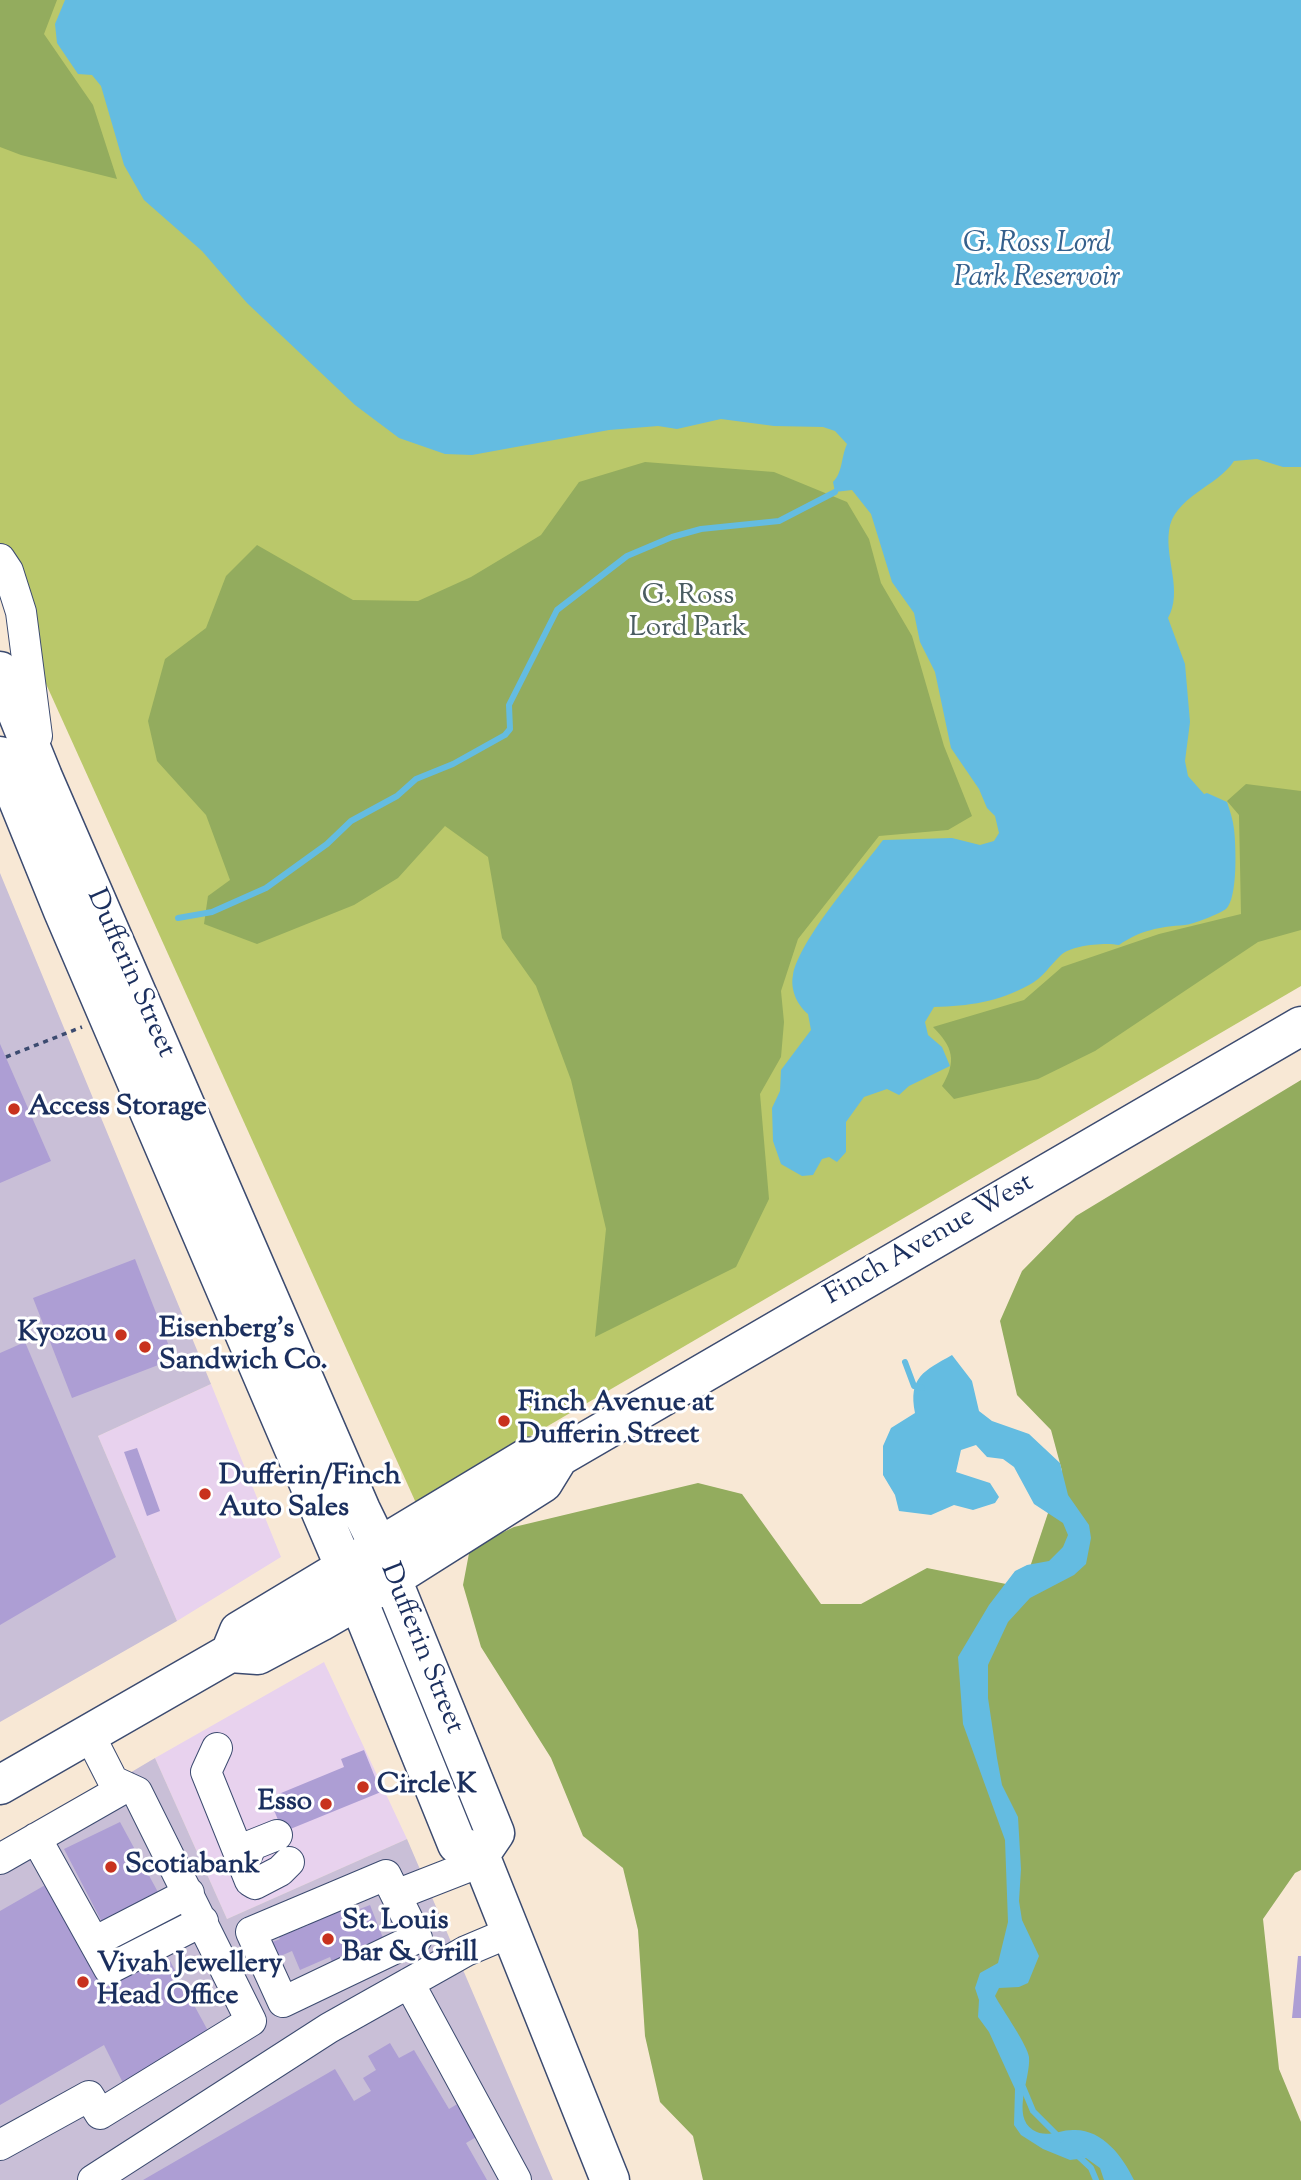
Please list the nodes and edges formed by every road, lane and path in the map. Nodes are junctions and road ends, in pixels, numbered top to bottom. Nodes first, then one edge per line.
1 (0, 559) edge
2 (0, 671) edge
3 (0, 756) edge
4 (43, 778) junction
5 (89, 1024) dead end
6 (1301, 1026) edge
7 (6, 1057) dead end
8 (385, 1563) junction
9 (352, 1584) junction
10 (89, 1734) junction
11 (217, 1748) dead end
12 (0, 1786) edge
13 (126, 1787) junction
14 (278, 1835) dead end
15 (36, 1838) junction
16 (482, 1858) junction
17 (0, 1861) edge
18 (289, 1863) dead end
19 (243, 1864) junction
20 (0, 1879) edge
21 (189, 1893) junction
22 (396, 1895) junction
23 (202, 1921) junction
24 (511, 1932) junction
25 (94, 1942) junction
26 (259, 1951) junction
27 (225, 1967) junction
28 (409, 1983) junction
29 (0, 2145) edge
30 (93, 2180) edge
31 (516, 2180) edge
32 (610, 2180) edge

1 - 4 lane
2 - 4 main road, Dufferin Street
3 - 9 main road, Dufferin Street
4 - 8 main road, Dufferin Street
5 - 7 path
6 - 8 main road, Finch Avenue West
8 - 9 main road, Finch Avenue West
8 - 16 main road, Dufferin Street
9 - 10 main road, Finch Avenue West
9 - 16 main road, Dufferin Street
10 - 12 main road, Finch Avenue West
10 - 13 lane
11 - 19 lane
13 - 15 lane
13 - 21 lane
14 - 19 lane
15 - 17 lane
15 - 25 lane
16 - 22 lane
16 - 24 main road
17 - 20 lane
18 - 19 lane
21 - 23 lane
21 - 25 lane
22 - 26 lane
22 - 26 lane
23 - 25 lane
23 - 27 lane
24 - 28 lane
24 - 32 main road
26 - 27 lane
27 - 29 lane
28 - 30 lane
28 - 31 lane

